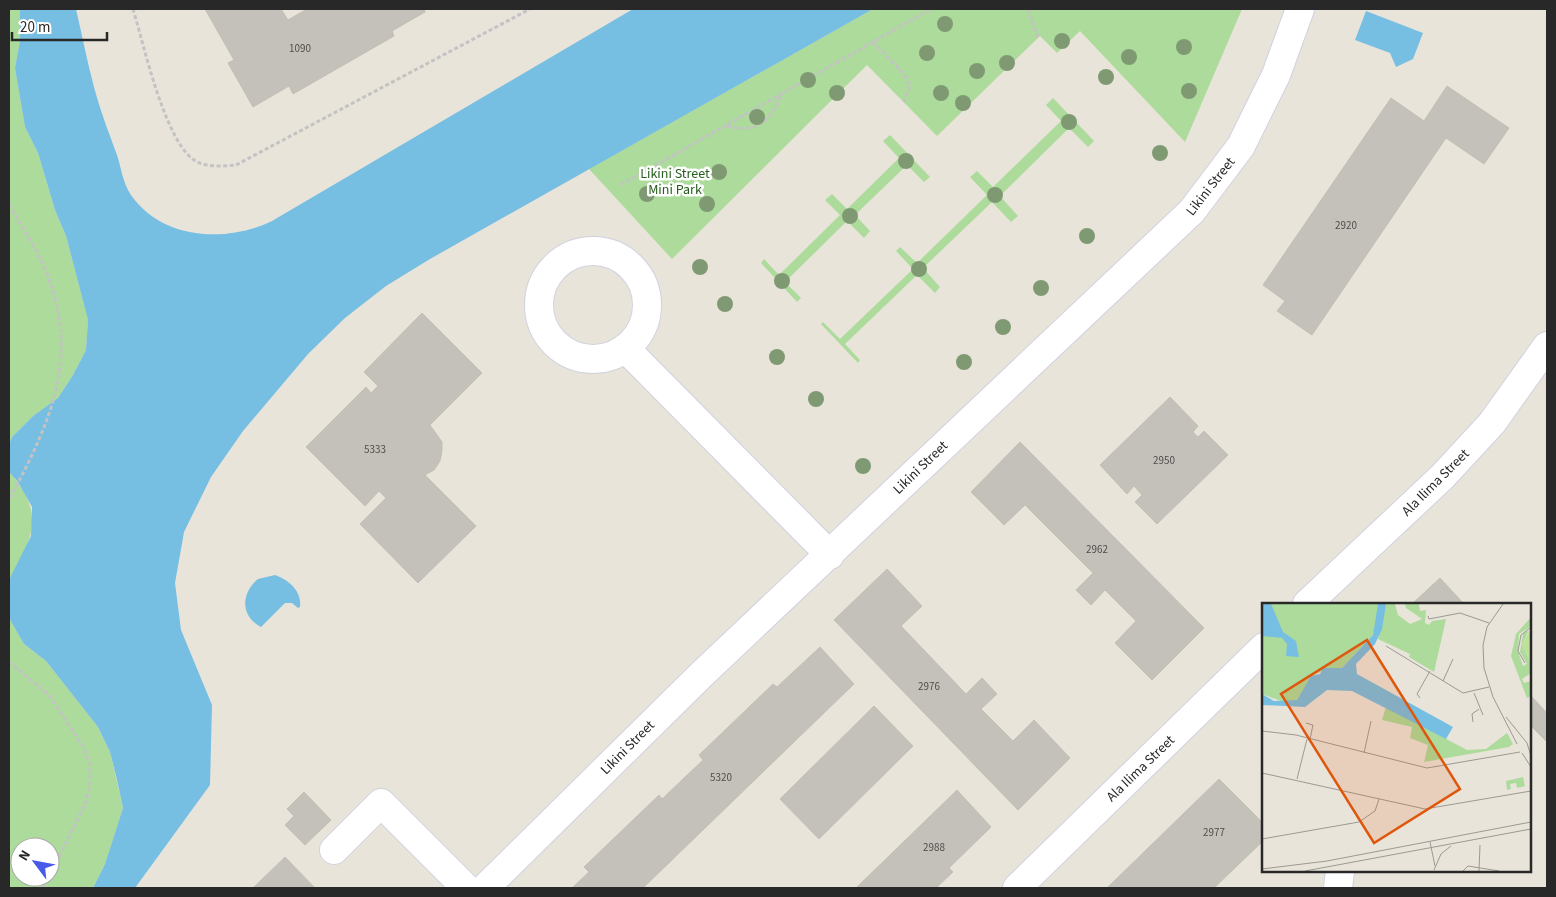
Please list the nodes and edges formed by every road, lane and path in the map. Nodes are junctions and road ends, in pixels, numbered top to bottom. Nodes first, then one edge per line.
1 (133, 9) edge
2 (530, 9) edge
3 (931, 9) edge
4 (1028, 9) edge
5 (1300, 9) edge
6 (1038, 37) dead end
7 (873, 42) junction
8 (782, 93) junction
9 (904, 102) dead end
10 (726, 125) junction
11 (621, 184) dead end
12 (9, 204) edge
13 (1547, 346) edge
14 (625, 348) dead end
15 (9, 500) edge
16 (830, 555) junction
17 (1308, 603) edge
18 (1259, 660) edge
19 (9, 662) edge
20 (334, 850) dead end
21 (60, 854) edge
22 (1340, 872) edge
23 (466, 888) edge
24 (485, 888) edge
25 (1016, 888) edge
26 (1338, 888) edge

1 - 2 path
3 - 7 path
4 - 6 path
5 - 16 street, Likini Street
7 - 8 path
7 - 9 path
8 - 10 path
8 - 10 path
10 - 11 path
12 - 15 path
13 - 17 street, Ala Ilima Street
14 - 16 street
16 - 24 street, Likini Street
18 - 25 street, Ala Ilima Street
19 - 21 path
20 - 23 street
22 - 26 street

